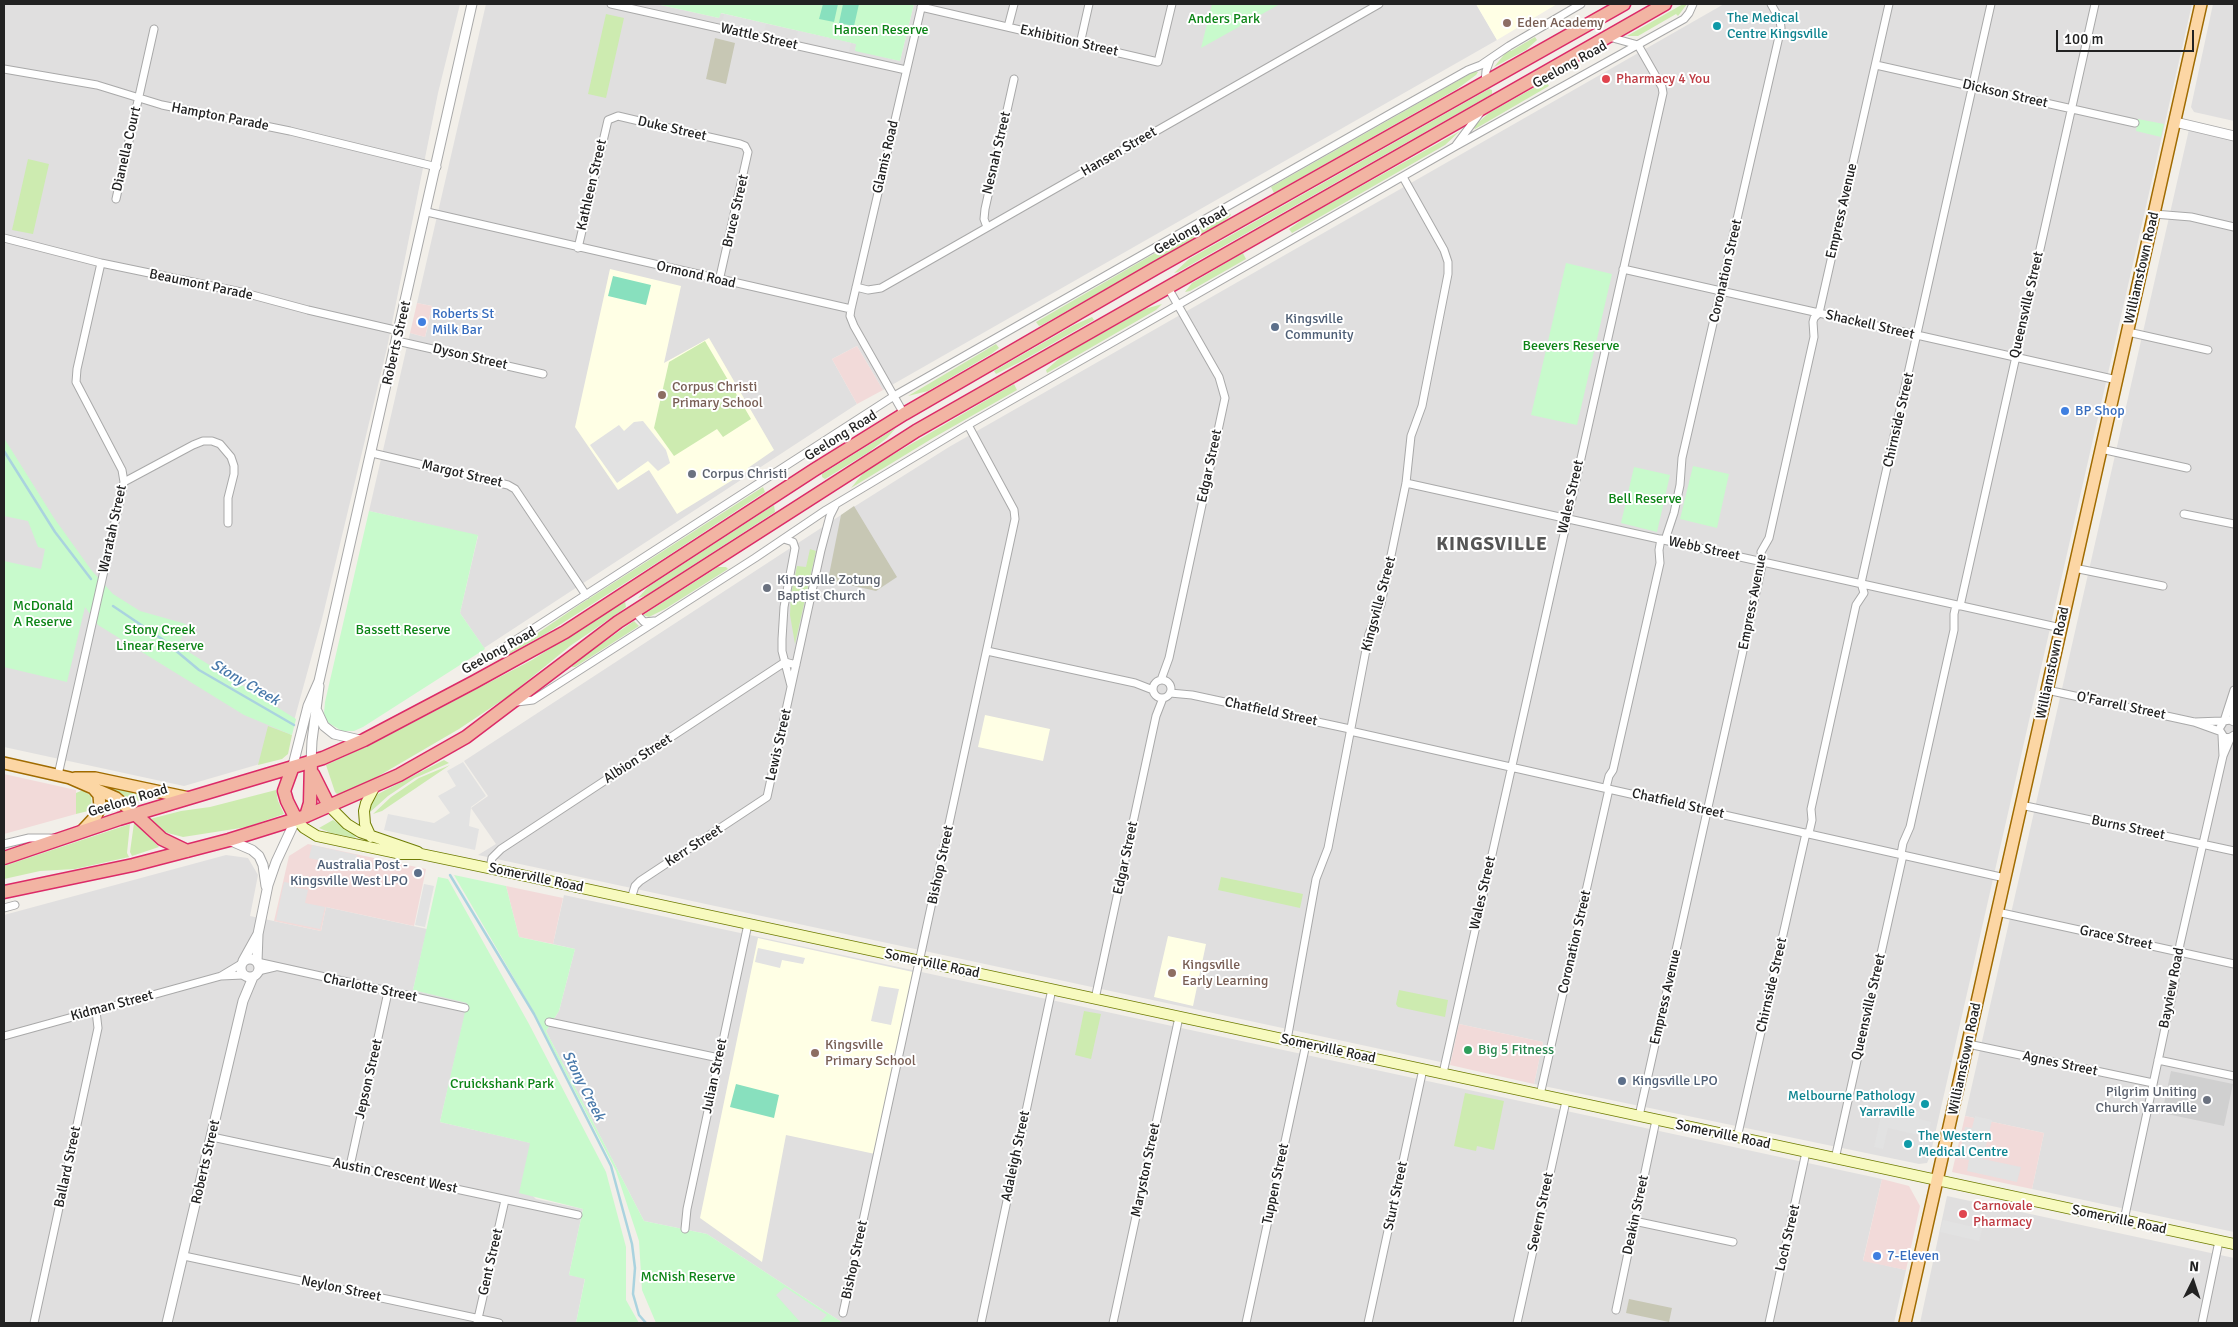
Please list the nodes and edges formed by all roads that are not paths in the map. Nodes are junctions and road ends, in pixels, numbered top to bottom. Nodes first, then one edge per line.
1 (472, 4) edge
2 (611, 4) edge
3 (1014, 4) edge
4 (1089, 4) edge
5 (1172, 4) edge
6 (1379, 4) edge
7 (1578, 4) edge
8 (1624, 4) edge
9 (1665, 4) edge
10 (1693, 4) edge
11 (1771, 4) edge
12 (1889, 4) edge
13 (1992, 4) edge
14 (2095, 4) edge
15 (2201, 4) edge
16 (921, 6) edge
17 (1008, 27) junction
18 (154, 30) dead end
19 (1608, 36) junction
20 (1080, 44) junction
21 (1638, 45) junction
22 (1491, 57) junction
23 (1876, 65) junction
24 (4, 69) edge
25 (906, 70) junction
26 (1014, 79) dead end
27 (1485, 82) junction
28 (1973, 87) junction
29 (1512, 90) junction
30 (139, 98) junction
31 (1486, 106) junction
32 (2071, 109) junction
33 (606, 122) joint
34 (2175, 122) junction
35 (2135, 123) dead end
36 (2234, 136) edge
37 (740, 144) joint
38 (1454, 147) junction
39 (437, 166) junction
40 (1403, 177) junction
41 (116, 199) dead end
42 (427, 212) junction
43 (2154, 214) junction
44 (987, 227) junction
45 (2234, 227) edge
46 (4, 238) edge
47 (578, 248) junction
48 (101, 263) junction
49 (1156, 268) junction
50 (1623, 269) junction
51 (719, 281) junction
52 (1167, 286) junction
53 (856, 287) junction
54 (1722, 291) junction
55 (1178, 305) junction
56 (851, 309) junction
57 (1819, 314) junction
58 (399, 331) junction
59 (2128, 332) junction
60 (1918, 336) junction
61 (397, 341) junction
62 (2208, 350) dead end
63 (2015, 358) junction
64 (542, 374) dead end
65 (2117, 380) junction
66 (894, 396) junction
67 (904, 414) junction
68 (968, 425) junction
69 (916, 431) junction
70 (2101, 449) junction
71 (372, 454) junction
72 (2187, 468) dead end
73 (124, 482) junction
74 (1406, 484) junction
75 (836, 505) junction
76 (2184, 514) dead end
77 (1566, 518) junction
78 (228, 523) dead end
79 (2234, 524) edge
80 (784, 539) junction
81 (1663, 540) junction
82 (1764, 562) junction
83 (2074, 568) junction
84 (641, 582) junction
85 (1861, 583) junction
86 (2163, 586) dead end
87 (586, 595) junction
88 (1958, 606) junction
89 (634, 611) junction
90 (657, 620) junction
91 (2061, 628) junction
92 (987, 651) junction
93 (494, 654) dead end
94 (785, 662) junction
95 (796, 665) junction
96 (319, 681) junction
97 (791, 689) junction
98 (1162, 689) junction
99 (2048, 690) junction
100 (2234, 690) edge
101 (2233, 698) junction
102 (514, 702) junction
103 (317, 710) junction
104 (2223, 721) junction
105 (2194, 722) junction
106 (2233, 722) edge
107 (1350, 730) junction
108 (2220, 733) junction
109 (2233, 736) edge
110 (364, 740) junction
111 (2223, 756) junction
112 (4, 763) edge
113 (312, 767) junction
114 (1511, 767) junction
115 (292, 769) junction
116 (58, 775) junction
117 (70, 778) junction
118 (376, 786) junction
119 (93, 788) junction
120 (1608, 788) junction
121 (189, 798) junction
122 (764, 800) joint
123 (2022, 805) junction
124 (329, 806) junction
125 (1708, 810) junction
126 (135, 814) junction
127 (301, 818) junction
128 (82, 831) junction
129 (1808, 833) junction
130 (372, 837) junction
131 (61, 838) junction
132 (229, 840) junction
133 (4, 844) edge
134 (2203, 844) junction
135 (187, 851) junction
136 (2234, 851) edge
137 (421, 854) junction
138 (1902, 854) junction
139 (4, 858) edge
140 (490, 868) junction
141 (2005, 878) junction
142 (6, 890) edge
143 (267, 891) junction
144 (631, 899) junction
145 (15, 905) dead end
146 (4, 908) edge
147 (1997, 912) junction
148 (748, 924) junction
149 (258, 934) junction
150 (2179, 952) junction
151 (920, 961) junction
152 (242, 962) junction
153 (2234, 964) edge
154 (252, 970) junction
155 (220, 976) junction
156 (1052, 989) junction
157 (388, 992) junction
158 (1095, 998) junction
159 (465, 1008) dead end
160 (96, 1010) junction
161 (1179, 1017) junction
162 (549, 1022) dead end
163 (4, 1036) edge
164 (1286, 1040) junction
165 (1306, 1044) junction
166 (1968, 1044) junction
167 (719, 1058) junction
168 (2158, 1060) junction
169 (1423, 1069) junction
170 (1443, 1073) junction
171 (2234, 1076) edge
172 (2153, 1083) junction
173 (1540, 1095) junction
174 (1566, 1101) junction
175 (1639, 1116) junction
176 (1656, 1120) junction
177 (212, 1136) junction
178 (1737, 1138) junction
179 (1806, 1152) junction
180 (1835, 1159) junction
181 (350, 1166) junction
182 (1938, 1181) junction
183 (505, 1200) junction
184 (578, 1215) dead end
185 (2124, 1220) junction
186 (1634, 1221) junction
187 (685, 1229) dead end
188 (2220, 1241) junction
189 (1733, 1242) dead end
190 (2234, 1244) edge
191 (184, 1256) junction
192 (1616, 1310) dead end
193 (843, 1313) dead end
194 (477, 1321) edge
195 (34, 1323) edge
196 (167, 1323) edge
197 (499, 1323) edge
198 (980, 1323) edge
199 (1113, 1323) edge
200 (1246, 1323) edge
201 (1368, 1323) edge
202 (1517, 1323) edge
203 (1768, 1323) edge
204 (1905, 1323) edge
205 (2202, 1323) edge

1 - 39 street, Roberts Street
2 - 25 street, Wattle Street
3 - 17 street
4 - 20 street
5 - 20 street, Exhibition Street
6 - 44 street, Hansen Street
7 - 22 street, Geelong Road
8 - 27 highway, Geelong Road
9 - 19 highway, Geelong Road
10 - 21 street, Geelong Road
11 - 54 street, Coronation Street
12 - 23 street, Empress Avenue
13 - 28 street, Chirnside Street
14 - 32 street, Queensville Street
15 - 34 main road, Williamstown Road
16 - 17 street, Exhibition Street
16 - 25 street, Glamis Road
17 - 20 street, Exhibition Street
18 - 30 street, Dianella Court
19 - 21 street
19 - 29 highway, Geelong Road
21 - 38 street, Geelong Road
21 - 50 street, Wales Street
22 - 27 street
22 - 66 street, Geelong Road
23 - 28 street, Dickson Street
23 - 57 street, Empress Avenue
24 - 30 street, Hampton Parade
25 - 53 street, Glamis Road
26 - 44 street, Nesnah Street
27 - 29 highway
27 - 49 highway, Geelong Road
28 - 32 street, Dickson Street
28 - 60 street, Chirnside Street
29 - 31 highway, Geelong Road
30 - 39 street, Hampton Parade
30 - 41 street, Dianella Court
31 - 38 street, Geelong Road
31 - 52 highway, Geelong Road
32 - 35 street, Dickson Street
32 - 63 street, Queensville Street
33 - 37 street, Duke Street
33 - 47 street, Kathleen Street
34 - 36 street
34 - 43 main road, Williamstown Road
37 - 51 street, Bruce Street
38 - 40 street, Geelong Road
39 - 42 street, Roberts Street
40 - 55 street, Geelong Road
40 - 74 street, Kingsville Street
42 - 47 street, Ormond Road
42 - 58 street, Roberts Street
43 - 45 street
43 - 59 main road, Williamstown Road
44 - 53 street, Hansen Street
46 - 48 street, Beaumont Parade
47 - 51 street, Ormond Road
48 - 58 street, Beaumont Parade
48 - 73 street, Waratah Street
49 - 52 highway
49 - 67 highway, Geelong Road
50 - 54 street, Shackell Street
50 - 77 street, Wales Street
51 - 56 street, Ormond Road
52 - 55 street, Edgar Street
52 - 69 highway, Geelong Road
53 - 56 street, Glamis Road
54 - 57 street, Shackell Street
54 - 81 street, Coronation Street
55 - 68 street, Geelong Road
55 - 98 street, Edgar Street
56 - 66 street
57 - 60 street, Shackell Street
57 - 82 street, Empress Avenue
58 - 61 street, Roberts Street
59 - 62 street
59 - 65 main road, Williamstown Road
60 - 63 street, Shackell Street
60 - 85 street, Chirnside Street
61 - 64 street, Dyson Street
61 - 71 street, Roberts Street
63 - 65 street, Shackell Street
63 - 88 street, Queensville Street
65 - 70 main road, Williamstown Road
66 - 67 street
66 - 87 street, Geelong Road
67 - 69 highway
67 - 84 highway, Geelong Road
68 - 75 street, Geelong Road
68 - 92 street, Bishop Street
69 - 89 highway, Geelong Road
70 - 72 street
70 - 83 main road, Williamstown Road
71 - 87 street, Margot Street
71 - 96 street, Roberts Street
73 - 78 street
73 - 116 street, Waratah Street
74 - 77 street, Webb Street
74 - 107 street, Kingsville Street
75 - 80 street, Geelong Road
75 - 95 street, Lewis Street
76 - 79 street
77 - 81 street, Webb Street
77 - 114 street, Wales Street
80 - 90 street, Geelong Road
80 - 94 street, Lewis Street
81 - 82 street, Webb Street
81 - 120 street, Coronation Street
82 - 85 street, Webb Street
82 - 125 street, Empress Avenue
83 - 86 street
83 - 91 main road, Williamstown Road
84 - 89 highway
84 - 110 highway, Geelong Road
85 - 88 street, Webb Street
85 - 129 street, Chirnside Street
87 - 93 street, Geelong Road
88 - 91 street, Webb Street
88 - 138 street, Queensville Street
89 - 90 street
89 - 102 highway, Geelong Road
90 - 102 street, Geelong Road
91 - 99 main road, Williamstown Road
92 - 98 street, Chatfield Street
92 - 151 street, Bishop Street
94 - 95 street
94 - 97 street, Lewis Street
94 - 140 street, Albion Street
95 - 97 street, Lewis Street
96 - 103 street, Roberts Street
96 - 115 street, Roberts Street
97 - 122 street, Lewis Street
98 - 107 street, Chatfield Street
98 - 158 street, Edgar Street
99 - 105 street, O'Farrell Street
99 - 123 main road, Williamstown Road
100 - 101 street
101 - 104 street
101 - 106 street
102 - 118 highway, Geelong Road
103 - 110 street
103 - 113 street, Roberts Street
104 - 105 street, O'Farrell Street
104 - 106 street, O'Farrell Street
104 - 108 street, Bayview Road
105 - 108 street, O'Farrell Street
107 - 114 street, Chatfield Street
107 - 164 street, Kingsville Street
108 - 109 street, O'Farrell Street
108 - 111 street, Bayview Road
109 - 111 street, Bayview Road
110 - 113 highway, Geelong Road
111 - 134 street, Bayview Road
112 - 116 main road
113 - 115 highway, Geelong Road
113 - 124 highway
113 - 127 highway
114 - 120 street, Chatfield Street
114 - 170 street, Wales Street
115 - 121 highway, Geelong Road
115 - 127 highway
116 - 117 main road
117 - 119 main road
117 - 121 main road
118 - 124 highway, Geelong Road
118 - 130 main road
119 - 126 main road
119 - 128 main road
120 - 125 street, Chatfield Street
120 - 173 street, Coronation Street
121 - 126 highway, Geelong Road
122 - 144 street, Kerr Street
123 - 134 street, Burns Street
123 - 141 main road, Williamstown Road
124 - 127 highway, Geelong Road
124 - 130 main road, Somerville Road
125 - 129 street, Chatfield Street
125 - 175 street, Empress Avenue
126 - 128 highway, Geelong Road
126 - 135 highway
127 - 132 highway, Geelong Road
127 - 137 main road, Somerville Road
127 - 143 street, Roberts Street
128 - 131 highway, Geelong Road
129 - 138 street, Chatfield Street
129 - 178 street, Chirnside Street
130 - 137 main road, Somerville Road
131 - 133 street, Geelong Road
131 - 139 highway, Geelong Road
132 - 135 highway, Geelong Road
132 - 143 street, Roberts Street
134 - 136 street, Burns Street
134 - 150 street, Bayview Road
135 - 142 highway, Geelong Road
137 - 140 main road, Somerville Road
138 - 141 street, Chatfield Street
138 - 180 street, Queensville Street
140 - 144 main road, Somerville Road
141 - 147 main road, Williamstown Road
143 - 149 street, Roberts Street
144 - 148 main road, Somerville Road
145 - 146 street
147 - 150 street, Grace Street
147 - 166 main road, Williamstown Road
148 - 151 main road, Somerville Road
148 - 167 street, Julian Street
149 - 152 street, Roberts Street
149 - 154 street, Roberts Street
150 - 153 street, Grace Street
150 - 168 street, Bayview Road
151 - 156 main road, Somerville Road
151 - 193 street, Bishop Street
152 - 154 street
152 - 154 street
152 - 155 street, Kidman Street
154 - 155 street, Kidman Street
154 - 157 street, Charlotte Street
154 - 177 street, Roberts Street
155 - 160 street, Kidman Street
156 - 158 main road, Somerville Road
156 - 198 street, Adaleigh Street
157 - 159 street, Charlotte Street
157 - 181 street, Jepson Street
158 - 161 main road, Somerville Road
160 - 163 street, Kidman Street
160 - 195 street, Ballard Street
161 - 164 main road, Somerville Road
161 - 199 street, Maryston Street
162 - 167 street
164 - 165 main road, Somerville Road
165 - 169 main road, Somerville Road
165 - 200 street, Tuppen Street
166 - 172 street, Agnes Street
166 - 182 main road, Williamstown Road
167 - 187 street, Julian Street
168 - 171 street
168 - 172 street, Bayview Road
169 - 170 main road, Somerville Road
169 - 201 street, Sturt Street
170 - 173 main road, Somerville Road
172 - 185 street, Bayview Road
173 - 174 main road, Somerville Road
174 - 175 main road, Somerville Road
174 - 202 street, Severn Street
175 - 176 main road, Somerville Road
176 - 178 main road, Somerville Road
176 - 186 street, Deakin Street
177 - 181 street, Austin Crescent West
177 - 191 street, Roberts Street
178 - 179 main road, Somerville Road
179 - 180 main road, Somerville Road
179 - 203 street, Loch Street
180 - 182 main road, Somerville Road
181 - 183 street, Austin Crescent West
182 - 185 main road, Somerville Road
182 - 204 main road, Williamstown Road
183 - 184 street, Austin Crescent West
183 - 194 street, Gent Street
185 - 188 main road, Somerville Road
186 - 189 street
186 - 192 street, Deakin Street
188 - 190 main road, Somerville Road
188 - 205 street
191 - 194 street, Neylon Street
191 - 196 street, Roberts Street
194 - 197 street, Neylon Street

